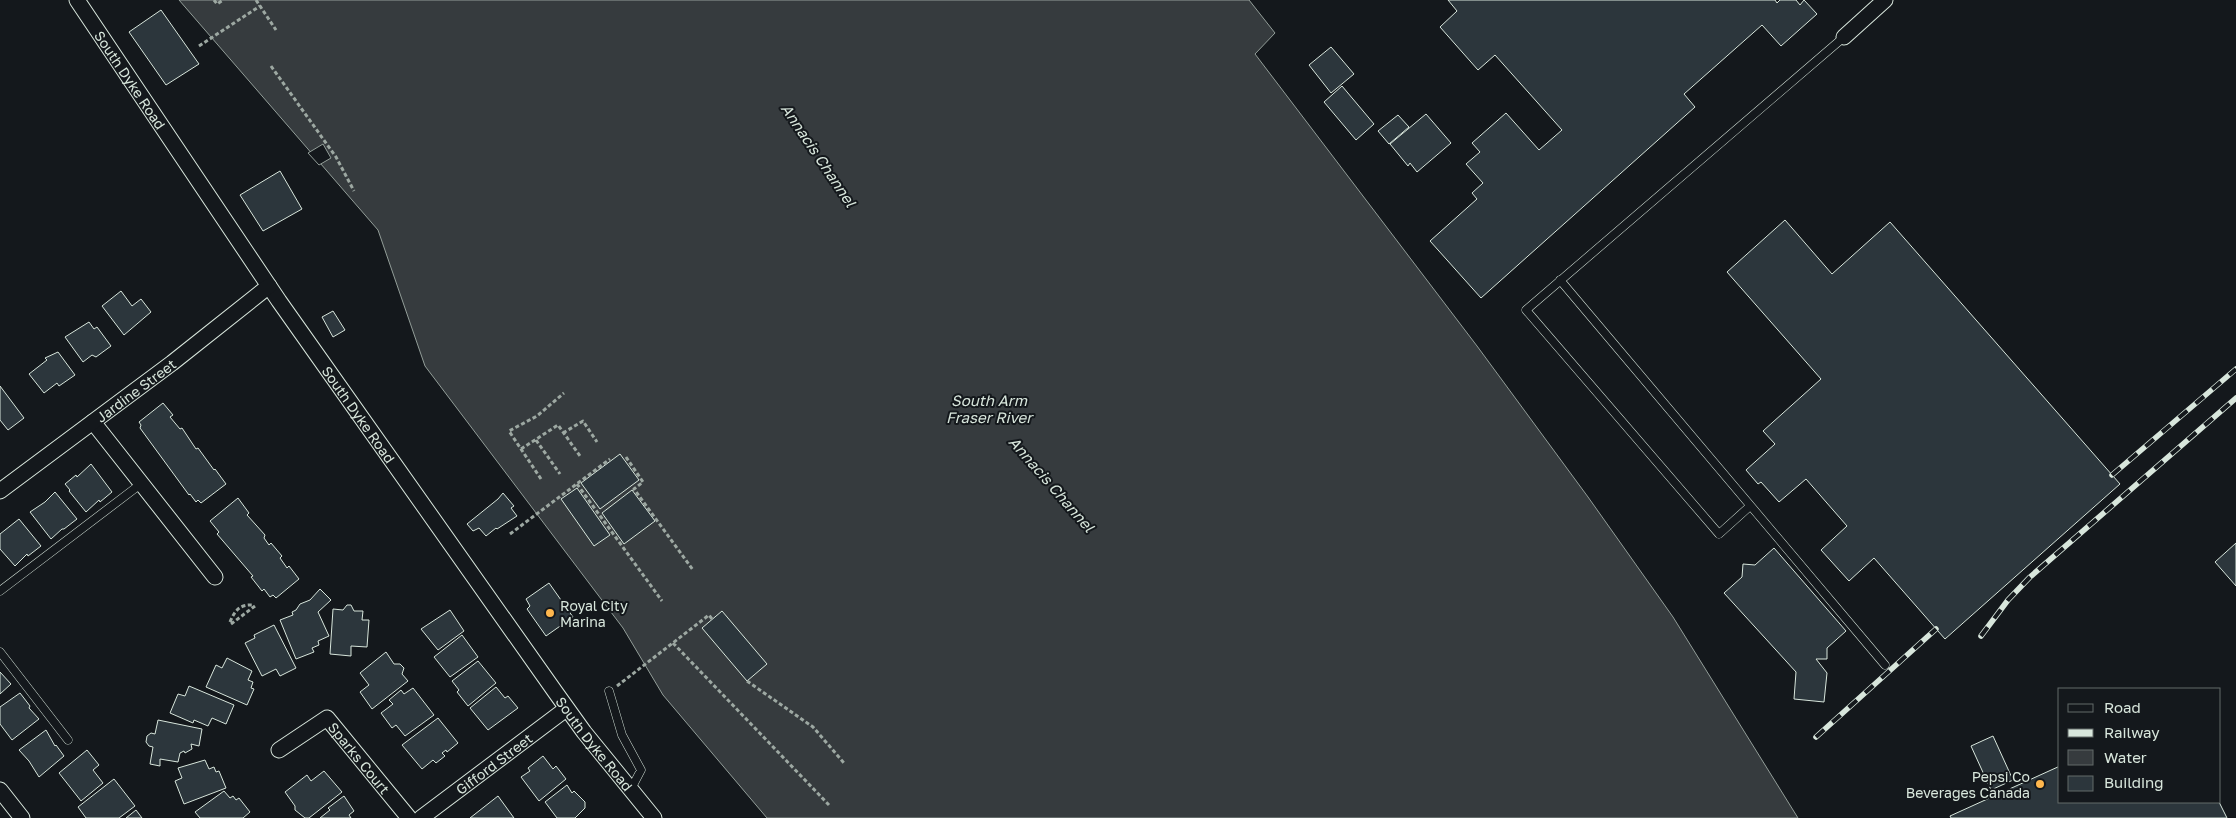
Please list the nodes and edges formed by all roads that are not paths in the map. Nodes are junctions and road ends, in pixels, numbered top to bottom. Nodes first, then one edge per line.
1 (77, 0) edge
2 (1885, 0) edge
3 (1844, 37) joint
4 (1560, 280) junction
5 (270, 286) junction
6 (94, 422) junction
7 (142, 483) junction
8 (0, 491) edge
9 (1749, 506) junction
10 (215, 577) dead end
11 (0, 590) edge
12 (0, 652) edge
13 (1885, 665) dead end
14 (609, 691) road end
15 (566, 709) junction
16 (68, 740) dead end
17 (279, 750) dead end
18 (630, 789) junction
19 (0, 790) edge
20 (22, 818) edge
21 (409, 818) edge
22 (421, 818) edge
23 (654, 818) edge

1 - 5 street, South Dyke Road
2 - 3 street
3 - 4 lane
4 - 9 lane
4 - 9 lane
5 - 6 street, Jardine Street
5 - 15 street, South Dyke Road
6 - 7 street
6 - 8 street, Jardine Street
7 - 10 street
7 - 11 lane
9 - 13 lane
12 - 16 lane
14 - 18 lane
15 - 18 street, South Dyke Road
15 - 22 street, Gifford Street
17 - 21 street, Sparks Court
18 - 23 street, South Dyke Road
19 - 20 street

